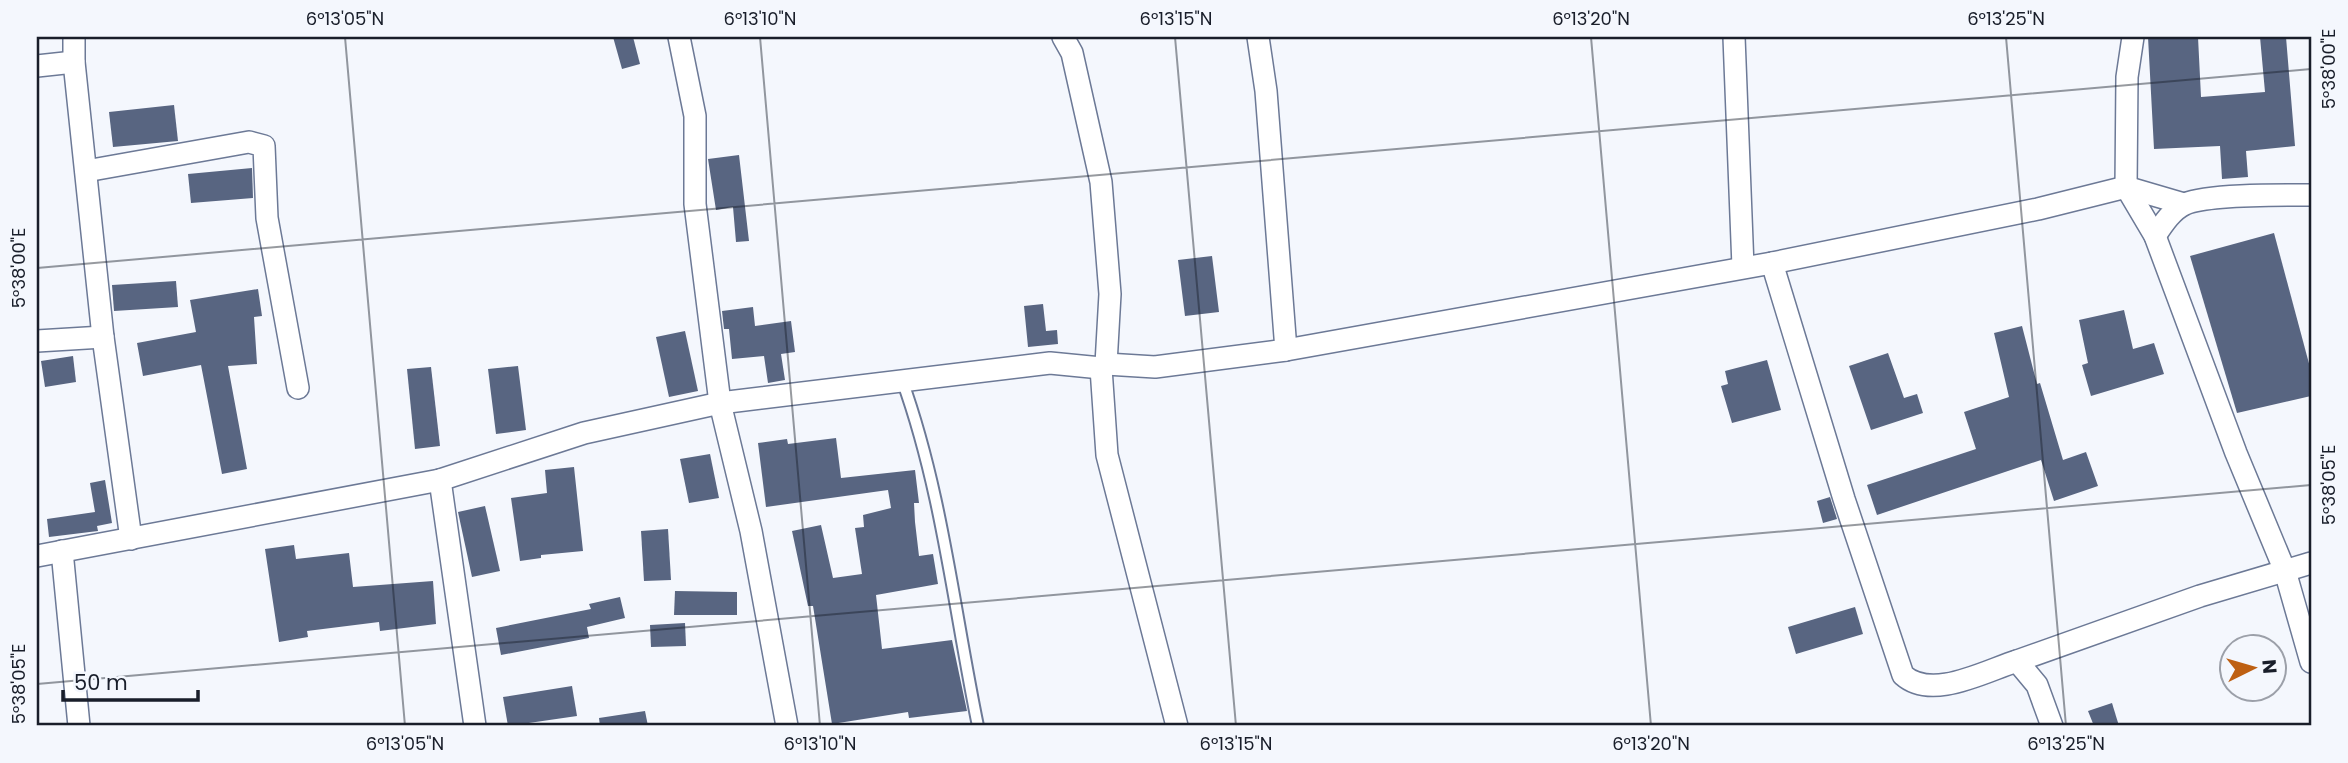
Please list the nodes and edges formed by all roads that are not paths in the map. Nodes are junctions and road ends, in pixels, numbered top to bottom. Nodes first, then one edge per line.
1 (74, 37) edge
2 (679, 37) edge
3 (1063, 37) edge
4 (1258, 37) edge
5 (1734, 37) edge
6 (2133, 37) edge
7 (74, 62) junction
8 (37, 66) edge
9 (86, 172) junction
10 (2126, 187) junction
11 (2311, 195) edge
12 (2184, 204) junction
13 (2155, 236) junction
14 (1772, 262) junction
15 (1742, 267) junction
16 (103, 337) junction
17 (37, 341) edge
18 (1286, 350) junction
19 (1104, 366) junction
20 (902, 380) junction
21 (298, 388) dead end
22 (720, 403) junction
23 (440, 480) junction
24 (131, 540) junction
25 (62, 551) junction
26 (37, 556) edge
27 (2311, 563) edge
28 (2285, 571) junction
29 (2017, 661) junction
30 (2311, 662) edge
31 (79, 726) edge
32 (475, 726) edge
33 (787, 726) edge
34 (978, 726) edge
35 (1177, 726) edge
36 (2052, 726) edge

1 - 7 street
2 - 22 street
3 - 19 street
4 - 18 street
5 - 15 street
6 - 10 street
7 - 8 street
7 - 9 street
9 - 16 street
9 - 21 street
10 - 12 street
10 - 13 street
10 - 14 street
11 - 12 street
12 - 13 street
13 - 28 street
14 - 15 street
14 - 29 street
15 - 18 street
16 - 17 street
16 - 24 street
18 - 19 street
19 - 20 street
19 - 35 street
20 - 22 street
20 - 34 lane
22 - 23 street
22 - 33 street
23 - 24 street
23 - 32 street
24 - 25 street
25 - 26 street
25 - 31 street
27 - 28 street
28 - 29 street
28 - 30 street
29 - 36 street

